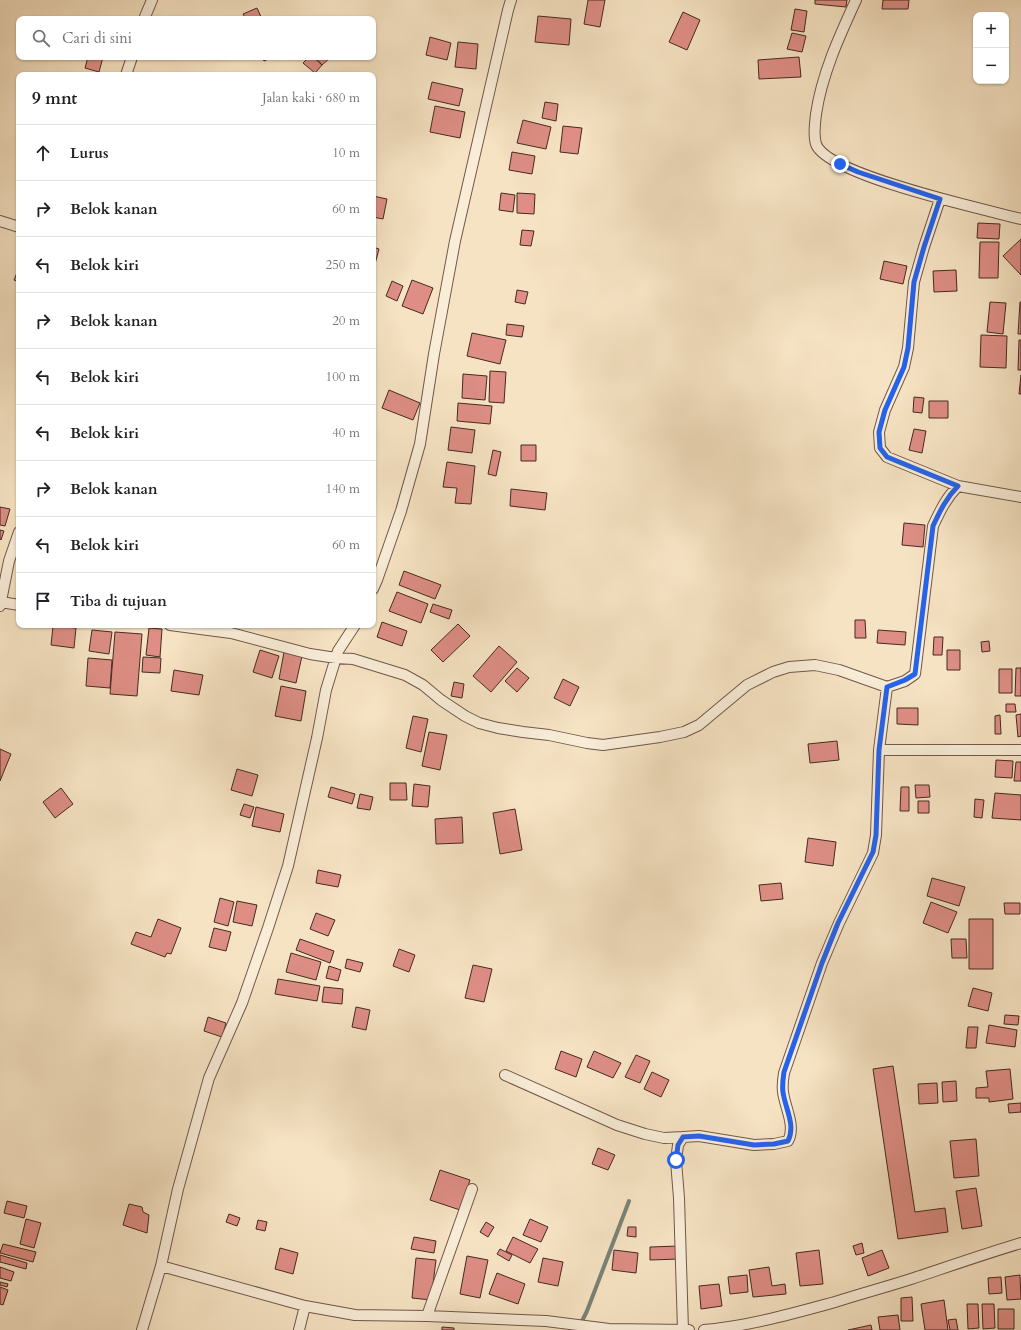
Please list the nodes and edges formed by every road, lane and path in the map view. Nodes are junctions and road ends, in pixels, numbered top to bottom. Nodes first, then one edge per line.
1 (152, 0) edge
2 (511, 0) edge
3 (856, 0) edge
4 (145, 16) edge
5 (131, 60) edge
6 (127, 72) edge
7 (940, 199) junction
8 (1021, 219) edge
9 (0, 221) edge
10 (16, 226) edge
11 (958, 486) junction
12 (1021, 497) edge
13 (16, 541) edge
14 (376, 582) edge
15 (0, 604) edge
16 (16, 605) edge
17 (192, 628) edge
18 (353, 628) edge
19 (336, 658) junction
20 (887, 687) junction
21 (879, 750) junction
22 (1021, 750) edge
23 (505, 1075) dead end
24 (683, 1137) junction
25 (472, 1189) dead end
26 (1021, 1243) edge
27 (161, 1266) junction
28 (305, 1306) junction
29 (427, 1316) junction
30 (609, 1329) edge
31 (142, 1330) edge
32 (299, 1330) edge
33 (683, 1330) edge
34 (689, 1330) edge
35 (704, 1330) edge

1 - 4 street
2 - 14 street
3 - 7 street
5 - 6 street
7 - 8 street
7 - 11 street
9 - 10 street
11 - 12 street
11 - 20 street
13 - 15 street
15 - 16 street
17 - 19 street
18 - 19 street
19 - 20 street
19 - 27 street
20 - 21 street
21 - 22 street
21 - 24 street
23 - 24 street
24 - 33 street
25 - 29 street
26 - 35 street
27 - 28 street
27 - 31 street
28 - 29 street
28 - 32 street
29 - 30 street
30 - 33 street
33 - 34 street

